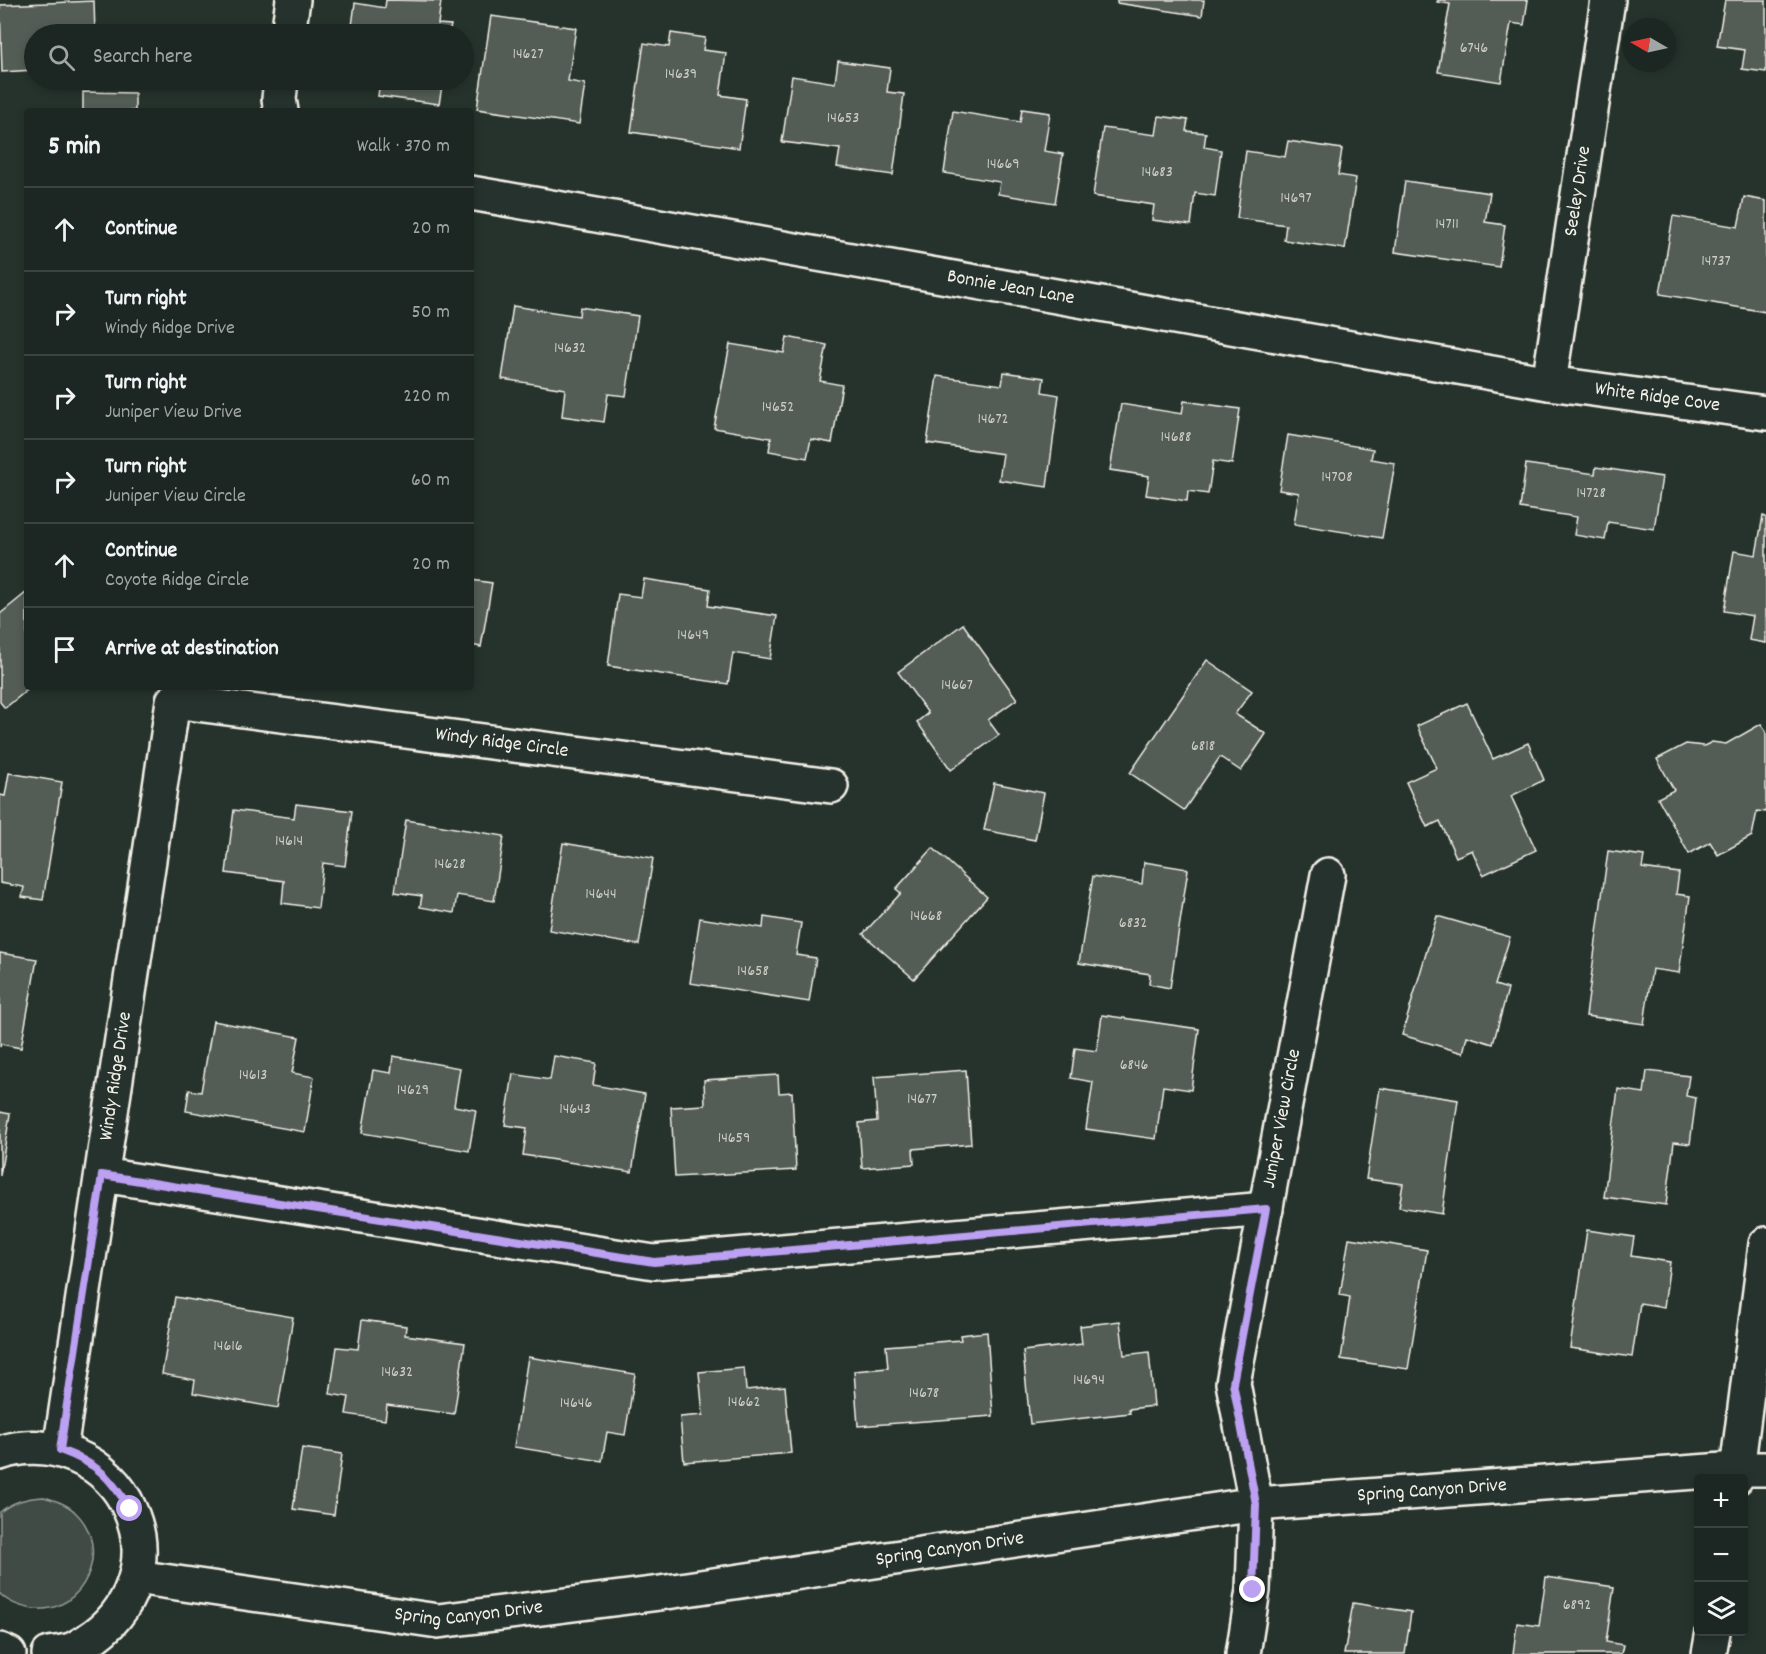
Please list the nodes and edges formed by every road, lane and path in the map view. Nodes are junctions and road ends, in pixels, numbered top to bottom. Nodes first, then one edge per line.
1 (292, 0) edge
2 (1608, 0) edge
3 (289, 24) edge
4 (280, 90) edge
5 (280, 108) edge
6 (474, 194) edge
7 (1549, 383) junction
8 (1766, 413) edge
9 (173, 701) joint
10 (831, 786) dead end
11 (1328, 875) dead end
12 (102, 1175) junction
13 (1266, 1209) junction
14 (1766, 1244) edge
15 (60, 1450) junction
16 (0, 1453) edge
17 (1746, 1472) edge
18 (1256, 1504) junction
19 (136, 1577) junction
20 (1712, 1636) edge
21 (0, 1650) edge
22 (9, 1654) edge
23 (49, 1654) edge
24 (1243, 1654) edge
25 (1709, 1654) edge

1 - 3 street
2 - 7 street, Seeley Drive
4 - 5 street
6 - 7 street, Bonnie Jean Lane
7 - 8 street, White Ridge Cove
9 - 10 street, Windy Ridge Circle
9 - 12 street, Windy Ridge Drive
11 - 13 street, Juniper View Circle
12 - 13 street
12 - 15 street, Windy Ridge Drive
13 - 18 street, Juniper View Circle
14 - 17 street
15 - 16 street
15 - 19 street
17 - 18 street, Spring Canyon Drive
18 - 19 street, Spring Canyon Drive
18 - 24 street, Juniper View Circle
19 - 23 street
20 - 25 street
21 - 22 street

